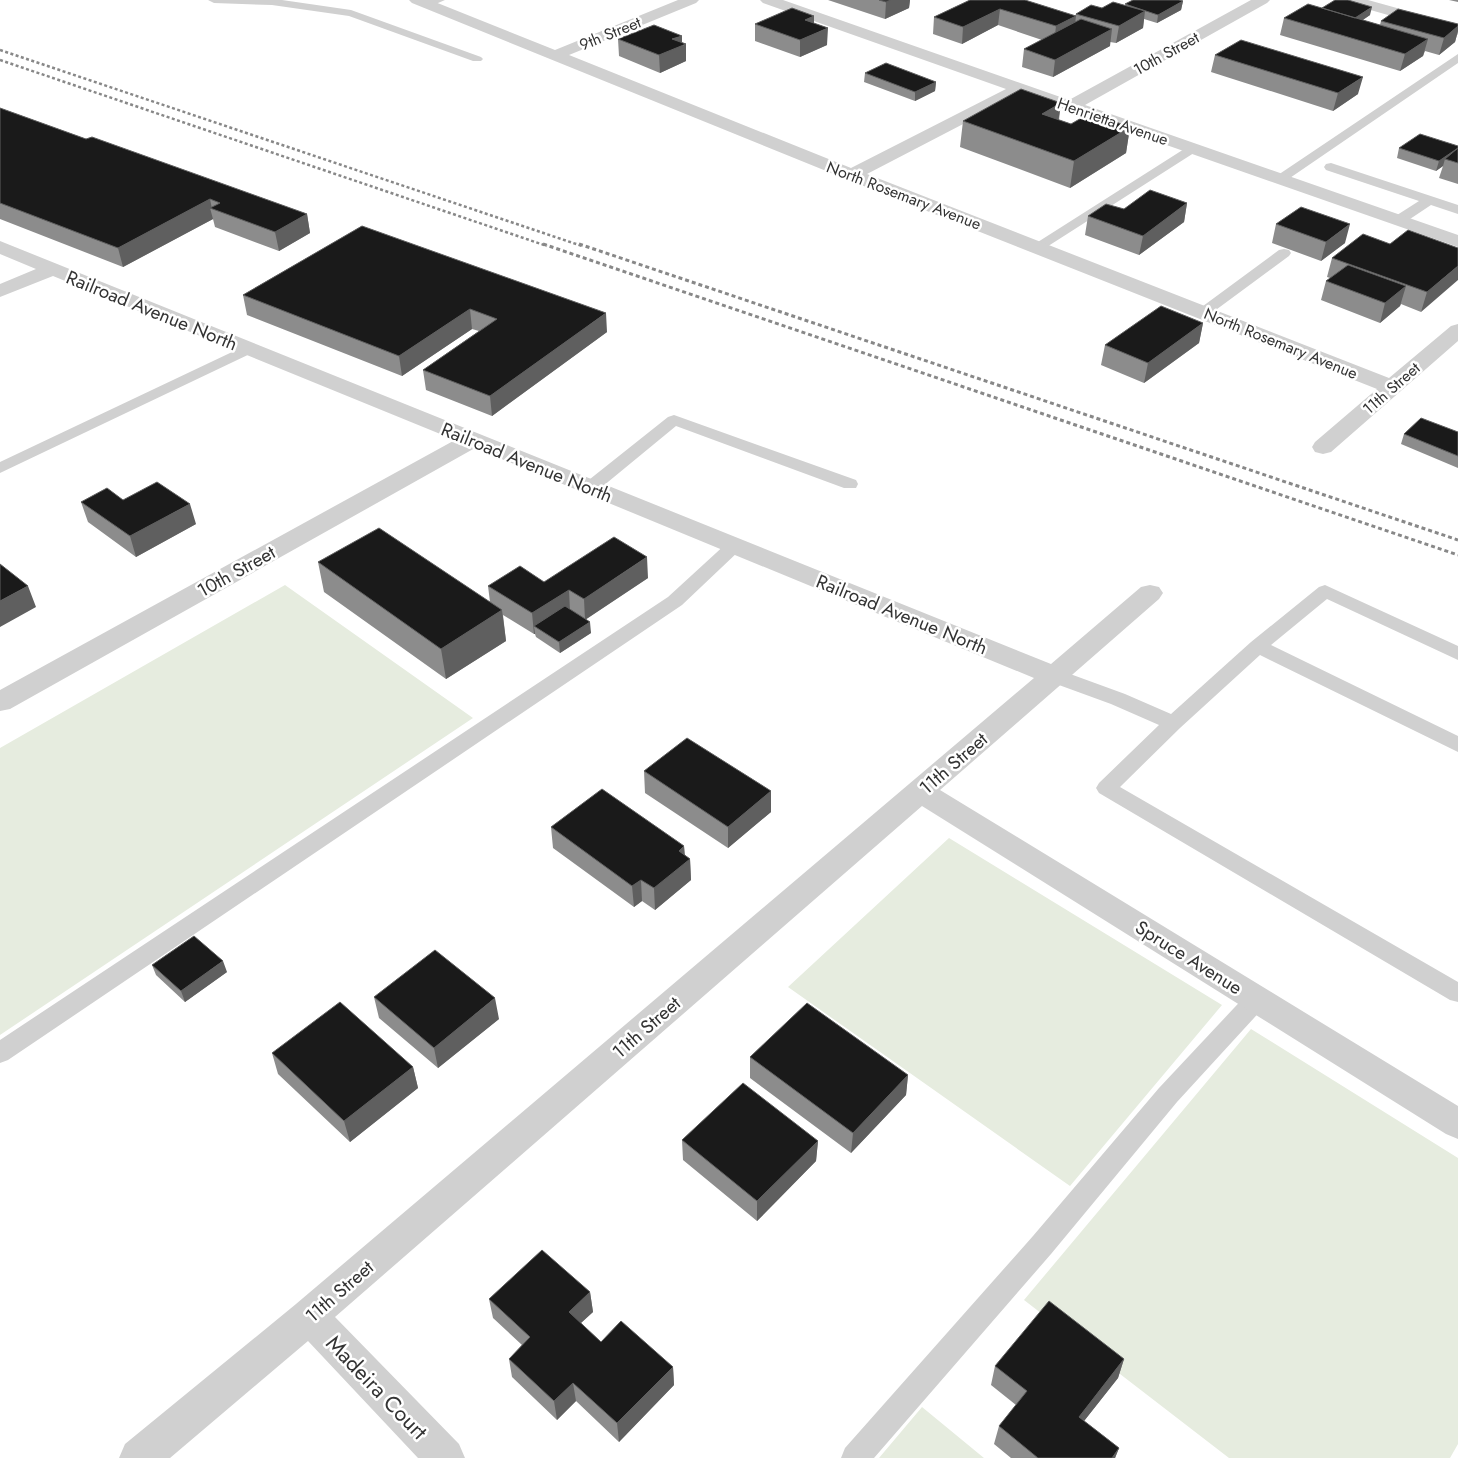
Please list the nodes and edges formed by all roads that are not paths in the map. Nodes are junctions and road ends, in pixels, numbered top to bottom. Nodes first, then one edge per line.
1 (214, 0) edge
2 (691, 0) edge
3 (768, 0) edge
4 (1262, 0) edge
5 (1352, 0) edge
6 (428, 1) edge
7 (1458, 30) edge
8 (556, 55) junction
9 (1458, 58) edge
10 (477, 59) dead end
11 (1020, 88) junction
12 (1070, 106) junction
13 (1192, 148) junction
14 (1331, 167) dead end
15 (852, 175) junction
16 (1280, 178) junction
17 (1430, 200) junction
18 (1458, 210) edge
19 (1399, 220) junction
20 (1458, 241) edge
21 (0, 247) edge
22 (1037, 247) junction
23 (1284, 253) dead end
24 (52, 269) junction
25 (0, 291) edge
26 (1204, 312) junction
27 (1458, 330) edge
28 (249, 349) junction
29 (1392, 387) junction
30 (473, 440) junction
31 (1323, 447) dead end
32 (0, 468) edge
33 (850, 484) dead end
34 (591, 487) junction
35 (734, 546) junction
36 (1150, 593) dead end
37 (1258, 646) junction
38 (1458, 654) edge
39 (1055, 676) junction
40 (0, 702) edge
41 (1174, 723) junction
42 (1458, 745) edge
43 (920, 790) junction
44 (1458, 993) edge
45 (1257, 999) junction
46 (0, 1053) edge
47 (1458, 1124) edge
48 (309, 1316) junction
49 (139, 1458) edge
50 (445, 1458) edge
51 (855, 1458) edge

1 - 10 lane
2 - 8 street, 9th Street
3 - 11 street, Henrietta Avenue
4 - 12 street, 10th Street
5 - 7 street
6 - 8 street, North Rosemary Avenue
8 - 15 street, North Rosemary Avenue
9 - 16 lane
11 - 12 street, Henrietta Avenue
11 - 15 street
12 - 13 street, Henrietta Avenue
13 - 16 street, Henrietta Avenue
13 - 22 lane
14 - 17 lane
15 - 22 street, North Rosemary Avenue
16 - 19 street, Henrietta Avenue
17 - 18 lane
17 - 19 lane
19 - 20 street, Henrietta Avenue
21 - 24 street, Railroad Avenue North
22 - 26 street, North Rosemary Avenue
23 - 26 lane
24 - 25 street
24 - 28 street, Railroad Avenue North
26 - 29 street, North Rosemary Avenue
27 - 29 street, 11th Street
28 - 30 street, Railroad Avenue North
28 - 32 lane
29 - 31 street, 11th Street
30 - 34 street, Railroad Avenue North
30 - 40 street, 10th Street
33 - 34 lane
34 - 35 street, Railroad Avenue North
35 - 39 street, Railroad Avenue North
35 - 46 lane
36 - 39 street, 11th Street
37 - 38 lane
37 - 41 lane
37 - 42 lane
39 - 41 lane
39 - 43 street, 11th Street
41 - 44 lane
43 - 45 street, Spruce Avenue
43 - 48 street, 11th Street
45 - 47 street, Spruce Avenue
45 - 51 lane
48 - 49 street, 11th Street
48 - 50 street, Madeira Court

